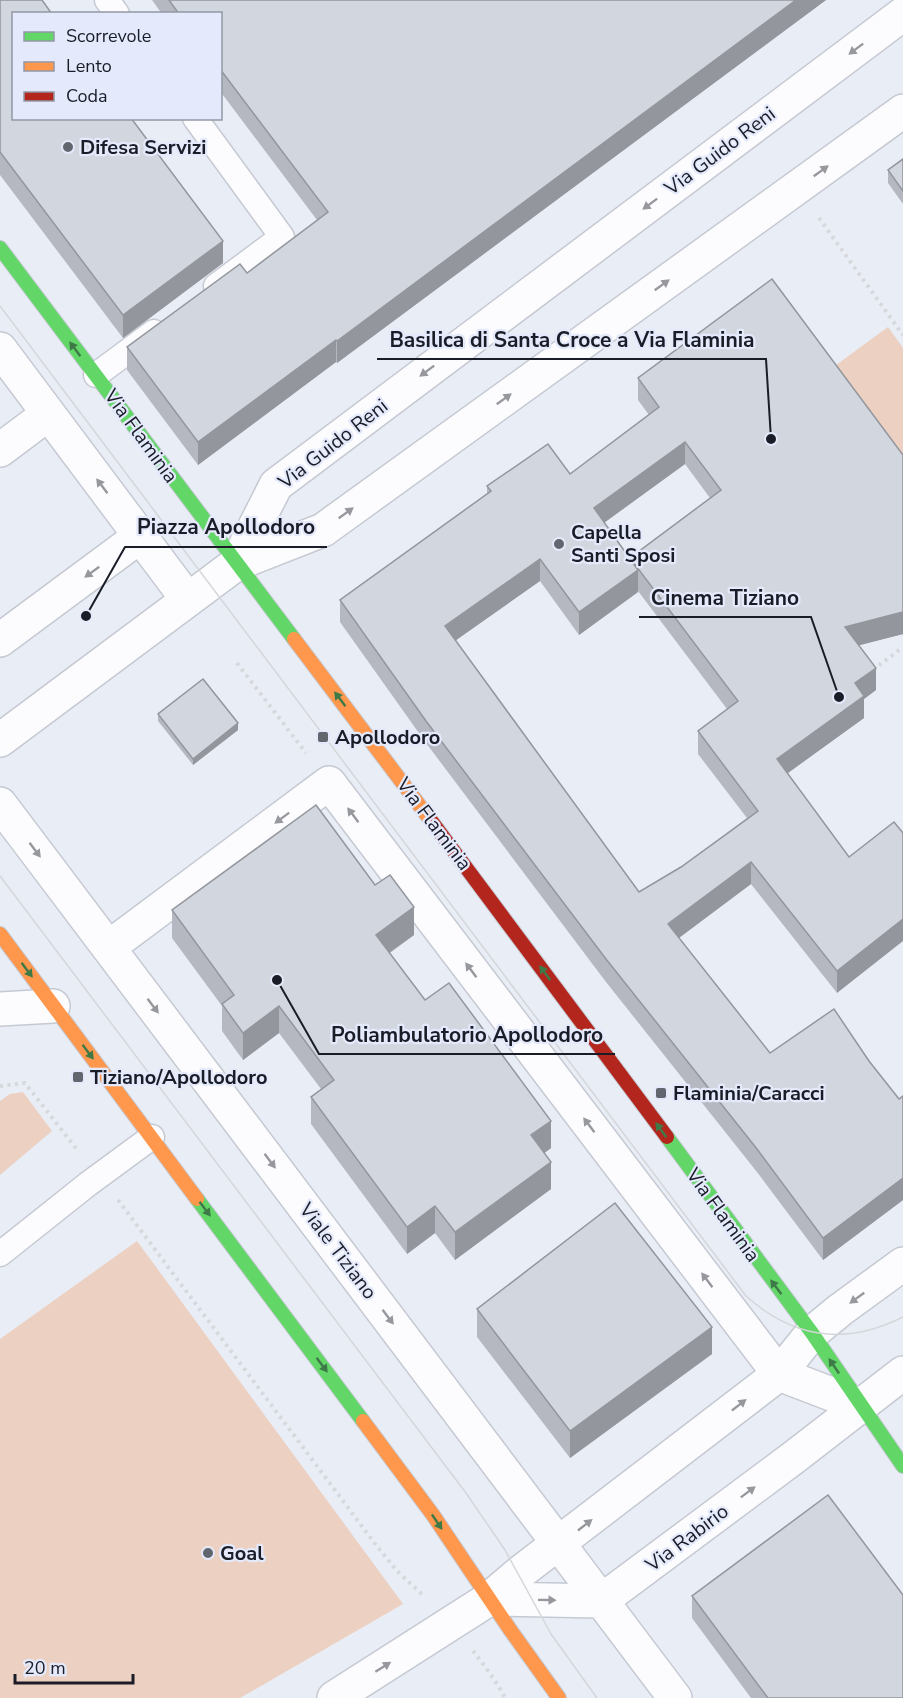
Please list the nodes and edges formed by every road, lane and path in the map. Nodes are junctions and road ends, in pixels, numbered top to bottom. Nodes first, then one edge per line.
1 (903, 14) edge
2 (903, 111) edge
3 (196, 120) edge
4 (798, 188) junction
5 (0, 248) edge
6 (198, 300) edge
7 (170, 320) edge
8 (903, 335) edge
9 (0, 349) edge
10 (96, 375) junction
11 (48, 414) junction
12 (0, 450) edge
13 (140, 537) junction
14 (236, 564) junction
15 (188, 600) junction
16 (0, 639) edge
17 (903, 647) edge
18 (237, 663) dead end
19 (867, 674) edge
20 (0, 740) edge
21 (328, 783) junction
22 (0, 804) edge
23 (0, 934) edge
24 (109, 947) junction
25 (53, 1006) junction
26 (0, 1009) edge
27 (0, 1086) edge
28 (152, 1137) junction
29 (69, 1139) dead end
30 (126, 1210) dead end
31 (0, 1254) edge
32 (903, 1264) edge
33 (812, 1333) junction
34 (903, 1373) edge
35 (779, 1374) junction
36 (860, 1406) junction
37 (903, 1466) edge
38 (559, 1544) junction
39 (489, 1599) junction
40 (601, 1601) junction
41 (449, 1625) junction
42 (334, 1698) edge
43 (505, 1698) edge
44 (559, 1698) edge
45 (675, 1698) edge

1 -> 14 street, Via Guido Reni
4 -> 2 street
3 - 6 lane
4 - 8 path
14 -> 4 street
10 -> 5 street, Via Flaminia
7 - 10 lane
9 - 11 street
10 - 14 street, Via Flaminia
11 - 12 street
13 -> 11 street
13 - 15 street
13 -> 16 street
14 - 15 street
33 -> 14 street, Via Flaminia
15 - 20 street
17 - 19 path
18 - 21 path
21 -> 24 street
35 -> 21 street
22 -> 24 street, Viale Tiziano
23 -> 25 street
24 -> 38 street, Viale Tiziano
25 - 26 street
25 -> 28 street
27 - 29 path
28 - 31 lane
28 -> 39 street
30 - 41 path
32 -> 33 street
33 - 35 street
36 -> 33 street, Via Flaminia
34 - 36 street, Via Rabirio
35 - 36 street
38 -> 35 street
36 - 37 street, Via Flaminia
40 -> 36 street, Via Rabirio
38 - 39 street
38 - 40 street, Viale Tiziano
39 -> 40 street
39 - 41 street
39 - 44 street
40 - 45 street, Viale Tiziano
42 -> 41 street
41 - 43 path

